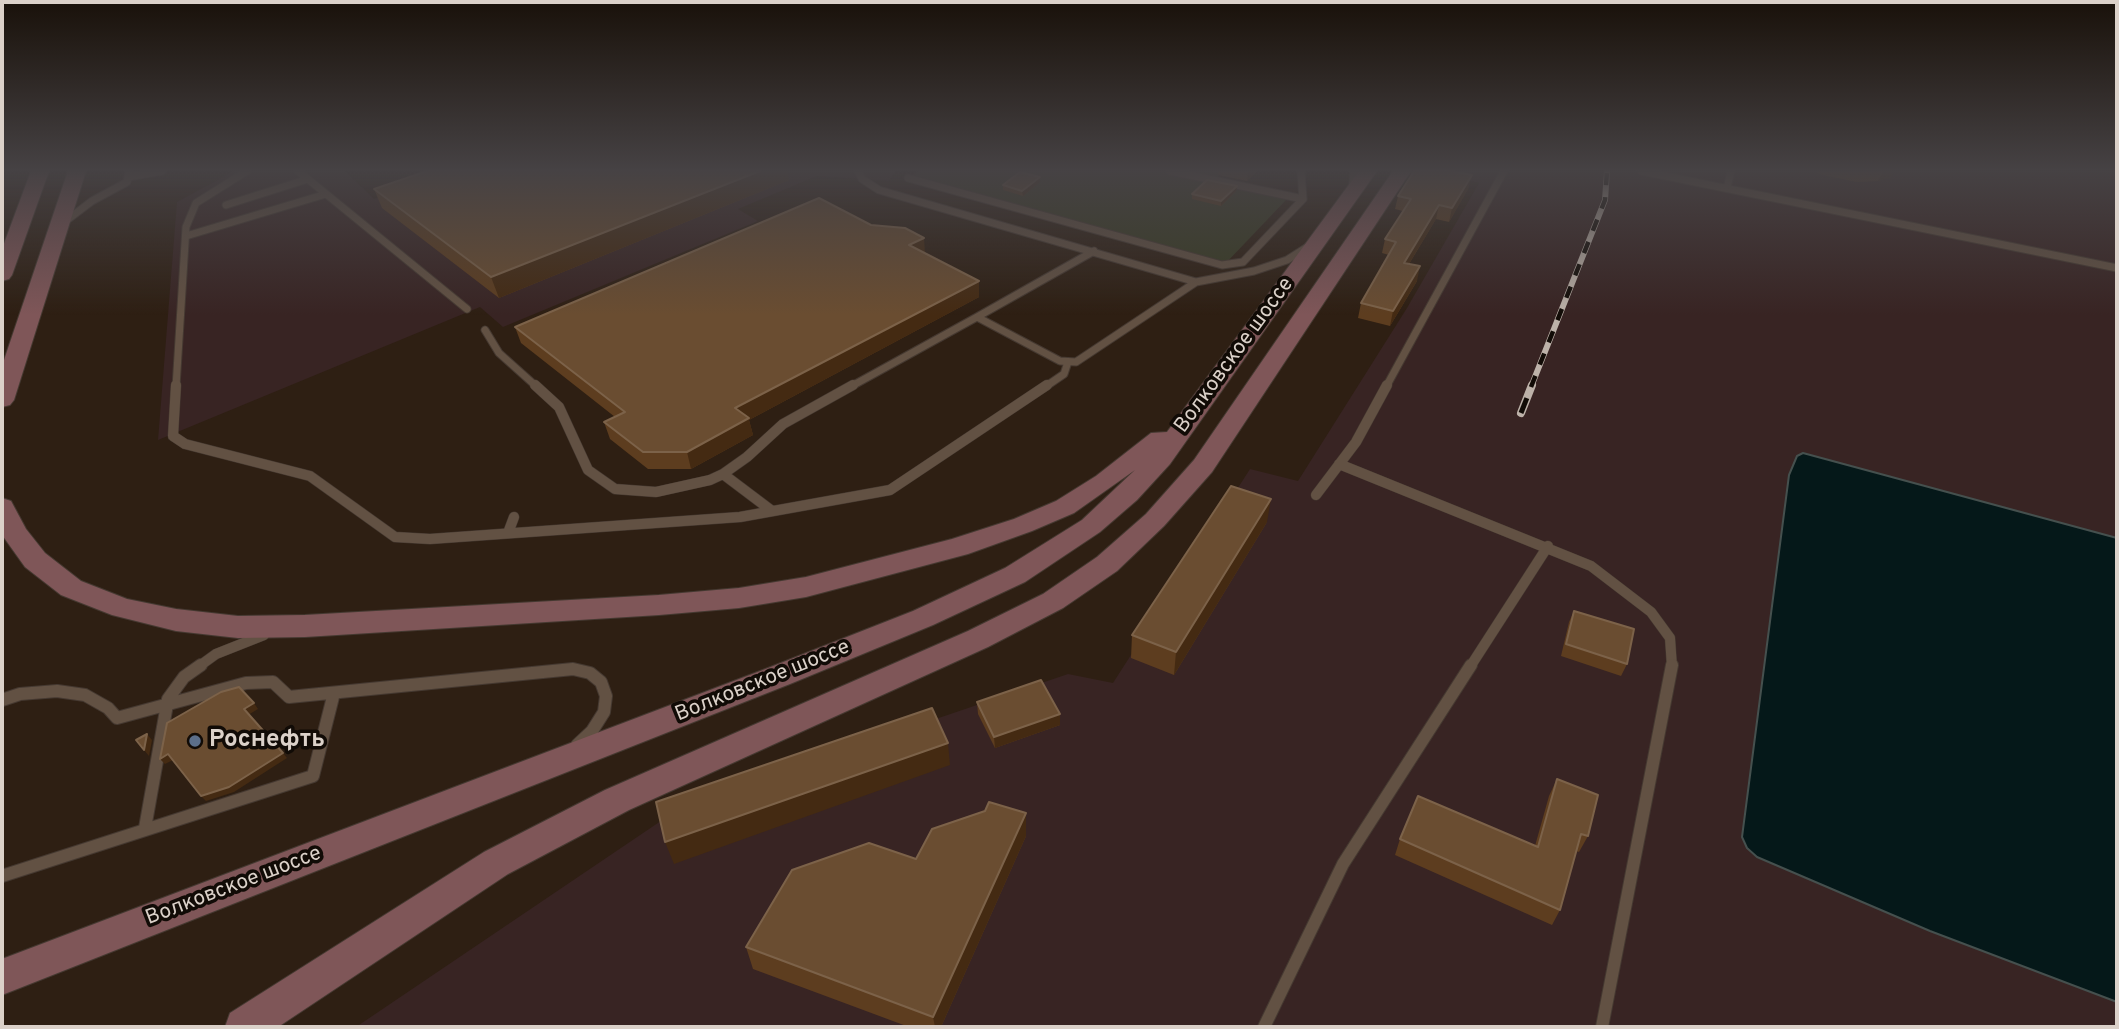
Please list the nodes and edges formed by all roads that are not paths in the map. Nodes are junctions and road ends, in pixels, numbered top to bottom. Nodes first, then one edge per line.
1 (22, 219) edge
2 (62, 219) edge
3 (69, 219) edge
4 (189, 219) edge
5 (250, 219) edge
6 (357, 219) edge
7 (981, 219) edge
8 (1056, 219) edge
9 (1284, 219) edge
10 (1334, 219) edge
11 (1370, 219) edge
12 (1478, 219) edge
13 (1878, 219) edge
14 (60, 226) junction
15 (186, 236) junction
16 (1319, 240) junction
17 (1094, 251) junction
18 (2117, 268) edge
19 (2, 275) edge
20 (1196, 282) junction
21 (467, 309) dead end
22 (977, 317) junction
23 (485, 330) dead end
24 (1068, 362) junction
25 (1227, 369) junction
26 (2, 400) edge
27 (1339, 464) junction
28 (723, 474) junction
29 (1316, 495) dead end
30 (2, 507) edge
31 (772, 511) junction
32 (514, 517) dead end
33 (508, 533) junction
34 (1548, 546) junction
35 (305, 626) junction
36 (334, 693) junction
37 (2, 700) edge
38 (167, 705) junction
39 (537, 770) junction
40 (145, 828) junction
41 (3, 876) edge
42 (2, 977) edge
43 (244, 1027) edge
44 (1264, 1027) edge
45 (1602, 1027) edge

1 - 19 main road
2 - 14 main road
3 - 14 lane
4 - 15 lane
5 - 15 lane
6 - 21 lane
7 - 17 lane
8 - 9 lane
10 - 16 main road, Волковское шоссе
11 - 43 main road, Волковское шоссе
12 - 27 lane
13 - 18 lane
14 - 26 main road
15 - 33 lane
16 - 20 lane
16 - 25 main road, Волковское шоссе
17 - 20 lane
17 - 22 lane
20 - 24 lane
22 - 24 lane
22 - 28 lane
23 - 28 lane
24 - 31 lane
25 - 35 main road
25 - 39 main road, Волковское шоссе
27 - 29 lane
27 - 34 lane
28 - 31 lane
30 - 35 main road
31 - 33 lane
32 - 33 lane
34 - 44 lane
34 - 45 lane
35 - 38 lane
36 - 38 lane
36 - 39 lane
36 - 40 lane
37 - 38 lane
38 - 40 lane
39 - 42 main road, Волковское шоссе
40 - 41 lane

